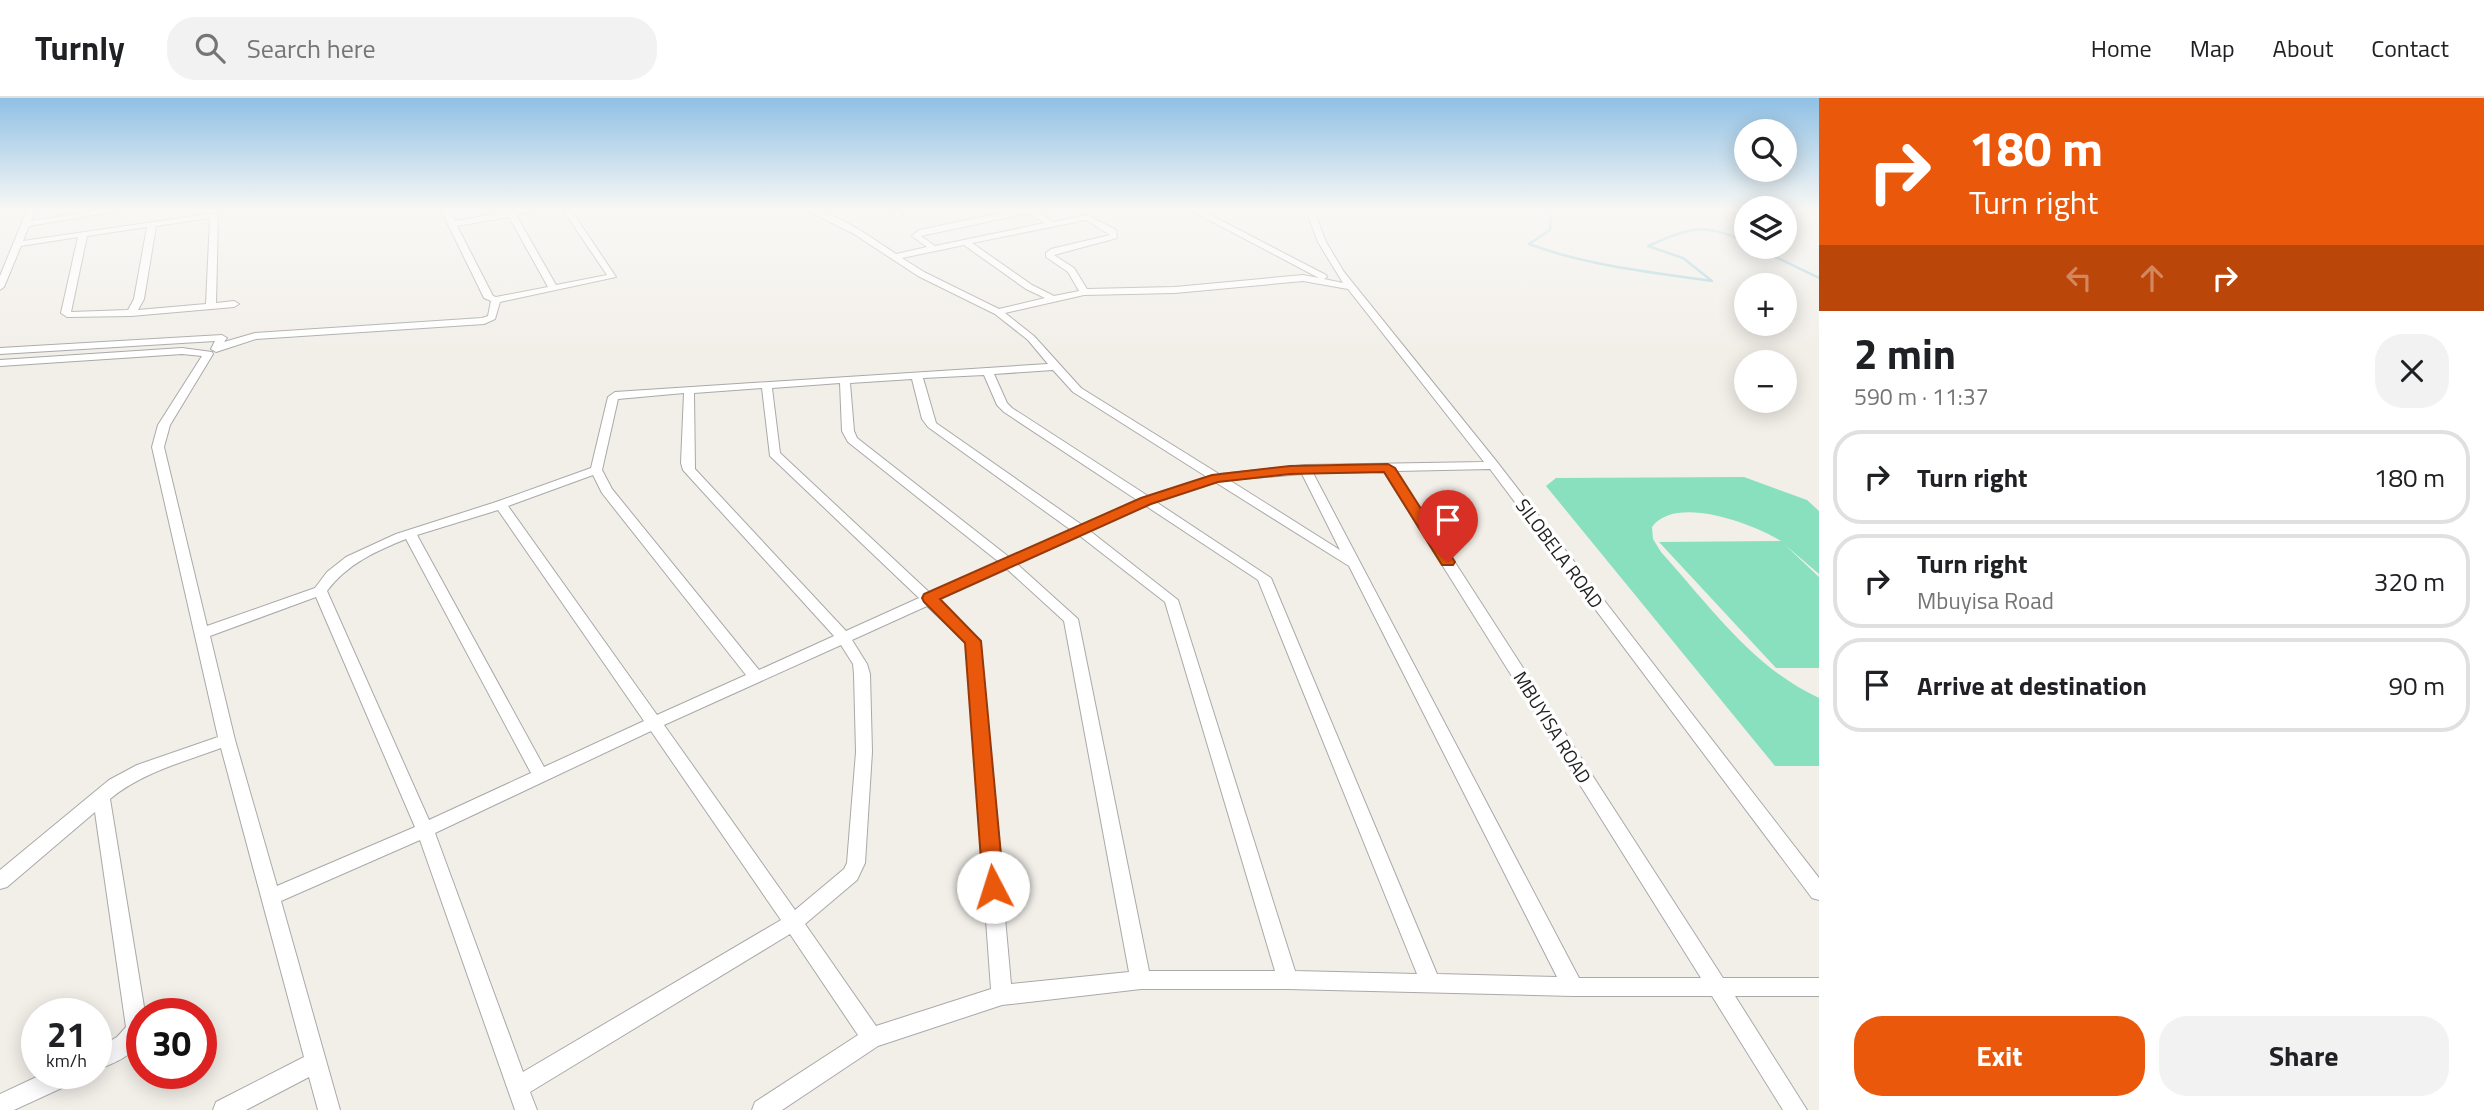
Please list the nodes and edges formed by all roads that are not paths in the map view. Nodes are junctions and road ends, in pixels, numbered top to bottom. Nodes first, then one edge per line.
1 (12, 257) edge
2 (78, 257) edge
3 (146, 257) edge
4 (213, 257) edge
5 (469, 257) edge
6 (535, 257) edge
7 (599, 257) edge
8 (892, 257) edge
9 (987, 257) edge
10 (1051, 257) edge
11 (1287, 257) edge
12 (1330, 257) edge
13 (1344, 286) junction
14 (0, 287) edge
15 (553, 288) junction
16 (1084, 292) junction
17 (1053, 299) junction
18 (496, 300) junction
19 (234, 304) dead end
20 (211, 306) junction
21 (998, 312) junction
22 (131, 313) junction
23 (165, 347) junction
24 (0, 351) edge
25 (213, 351) junction
26 (0, 363) edge
27 (1056, 367) junction
28 (988, 372) junction
29 (917, 377) junction
30 (845, 379) junction
31 (767, 386) junction
32 (689, 389) junction
33 (1493, 465) junction
34 (1388, 468) junction
35 (1305, 469) junction
36 (596, 470) junction
37 (1217, 478) junction
38 (1146, 501) junction
39 (501, 505) junction
40 (1080, 530) junction
41 (410, 534) junction
42 (1008, 563) junction
43 (1352, 564) junction
44 (320, 591) junction
45 (930, 598) junction
46 (204, 633) junction
47 (843, 637) junction
48 (756, 677) junction
49 (652, 724) junction
50 (227, 740) junction
51 (541, 777) junction
52 (101, 796) junction
53 (425, 830) junction
54 (0, 881) edge
55 (1819, 892) edge
56 (271, 897) junction
57 (794, 922) junction
58 (1141, 980) junction
59 (1289, 980) junction
60 (1431, 983) junction
61 (1717, 986) junction
62 (1819, 986) edge
63 (1573, 987) junction
64 (1002, 995) junction
65 (872, 1038) junction
66 (112, 1052) edge
67 (317, 1061) junction
68 (518, 1087) junction
69 (34, 1089) edge
70 (0, 1105) edge
71 (224, 1110) edge
72 (329, 1110) edge
73 (526, 1110) edge
74 (763, 1110) edge
75 (1796, 1110) edge

1 - 14 street
2 - 22 street
3 - 22 street
4 - 20 street
5 - 18 street
6 - 15 street
7 - 15 street
8 - 21 street
9 - 17 street
10 - 16 street
11 - 13 street
12 - 13 street, SILOBELA ROAD
13 - 16 street
13 - 33 street, SILOBELA ROAD
15 - 18 street
16 - 17 street
17 - 21 street
18 - 25 street
19 - 20 street
20 - 22 street
21 - 27 street
23 - 24 street
23 - 25 street
23 - 25 street
23 - 26 street
25 - 46 street
27 - 28 street
27 - 37 street
28 - 29 street
28 - 38 street
29 - 30 street
29 - 40 street
30 - 31 street
30 - 42 street
31 - 32 street
31 - 45 street
32 - 36 street
32 - 47 street
33 - 34 street
33 - 55 street, SILOBELA ROAD
34 - 35 street
34 - 61 street, MBUYISA ROAD
35 - 37 street
35 - 43 street
36 - 39 street
36 - 48 street
37 - 38 street
37 - 43 street
38 - 40 street
38 - 60 street
39 - 41 street
39 - 49 street
40 - 42 street
40 - 59 street
41 - 44 street
41 - 51 street
42 - 45 street
42 - 58 street
43 - 63 street
44 - 46 street
44 - 53 street
45 - 47 street
45 - 64 street
46 - 50 street
47 - 48 street
47 - 57 street
48 - 49 street
49 - 51 street
49 - 57 street
50 - 52 street
50 - 56 street
51 - 53 street
52 - 54 street
52 - 66 street
53 - 56 street
53 - 68 street
56 - 67 street
57 - 65 street
57 - 68 street
58 - 59 street
58 - 64 street
59 - 60 street
60 - 63 street
61 - 62 street
61 - 63 street
61 - 75 street, MBUYISA ROAD
64 - 65 street
65 - 74 street
67 - 71 street
67 - 72 street
68 - 73 street
69 - 70 street

